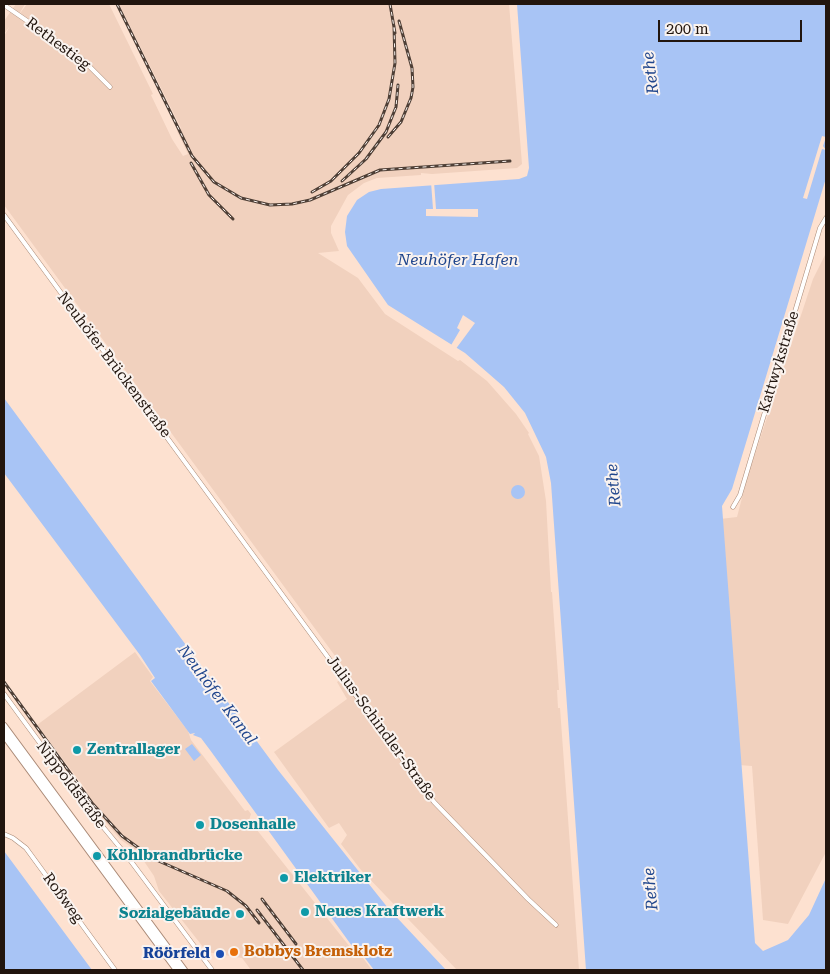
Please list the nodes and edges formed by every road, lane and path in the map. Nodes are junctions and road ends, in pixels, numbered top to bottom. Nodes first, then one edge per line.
1 (4, 5) edge
2 (110, 87) dead end
3 (4, 216) edge
4 (826, 218) edge
5 (733, 508) dead end
6 (225, 514) joint
7 (4, 694) edge
8 (4, 726) edge
9 (4, 735) edge
10 (4, 834) edge
11 (556, 925) dead end
12 (115, 970) edge
13 (177, 970) edge
14 (184, 970) edge
15 (212, 970) edge

1 - 2 street, Rethestieg
3 - 6 street, Neuhöfer Brückenstraße
4 - 5 street, Kattwykstraße
6 - 11 street, Julius-Schindler-Straße
7 - 15 street, Nippoldstraße
8 - 14 main road
9 - 13 main road
10 - 12 street, Roßweg

